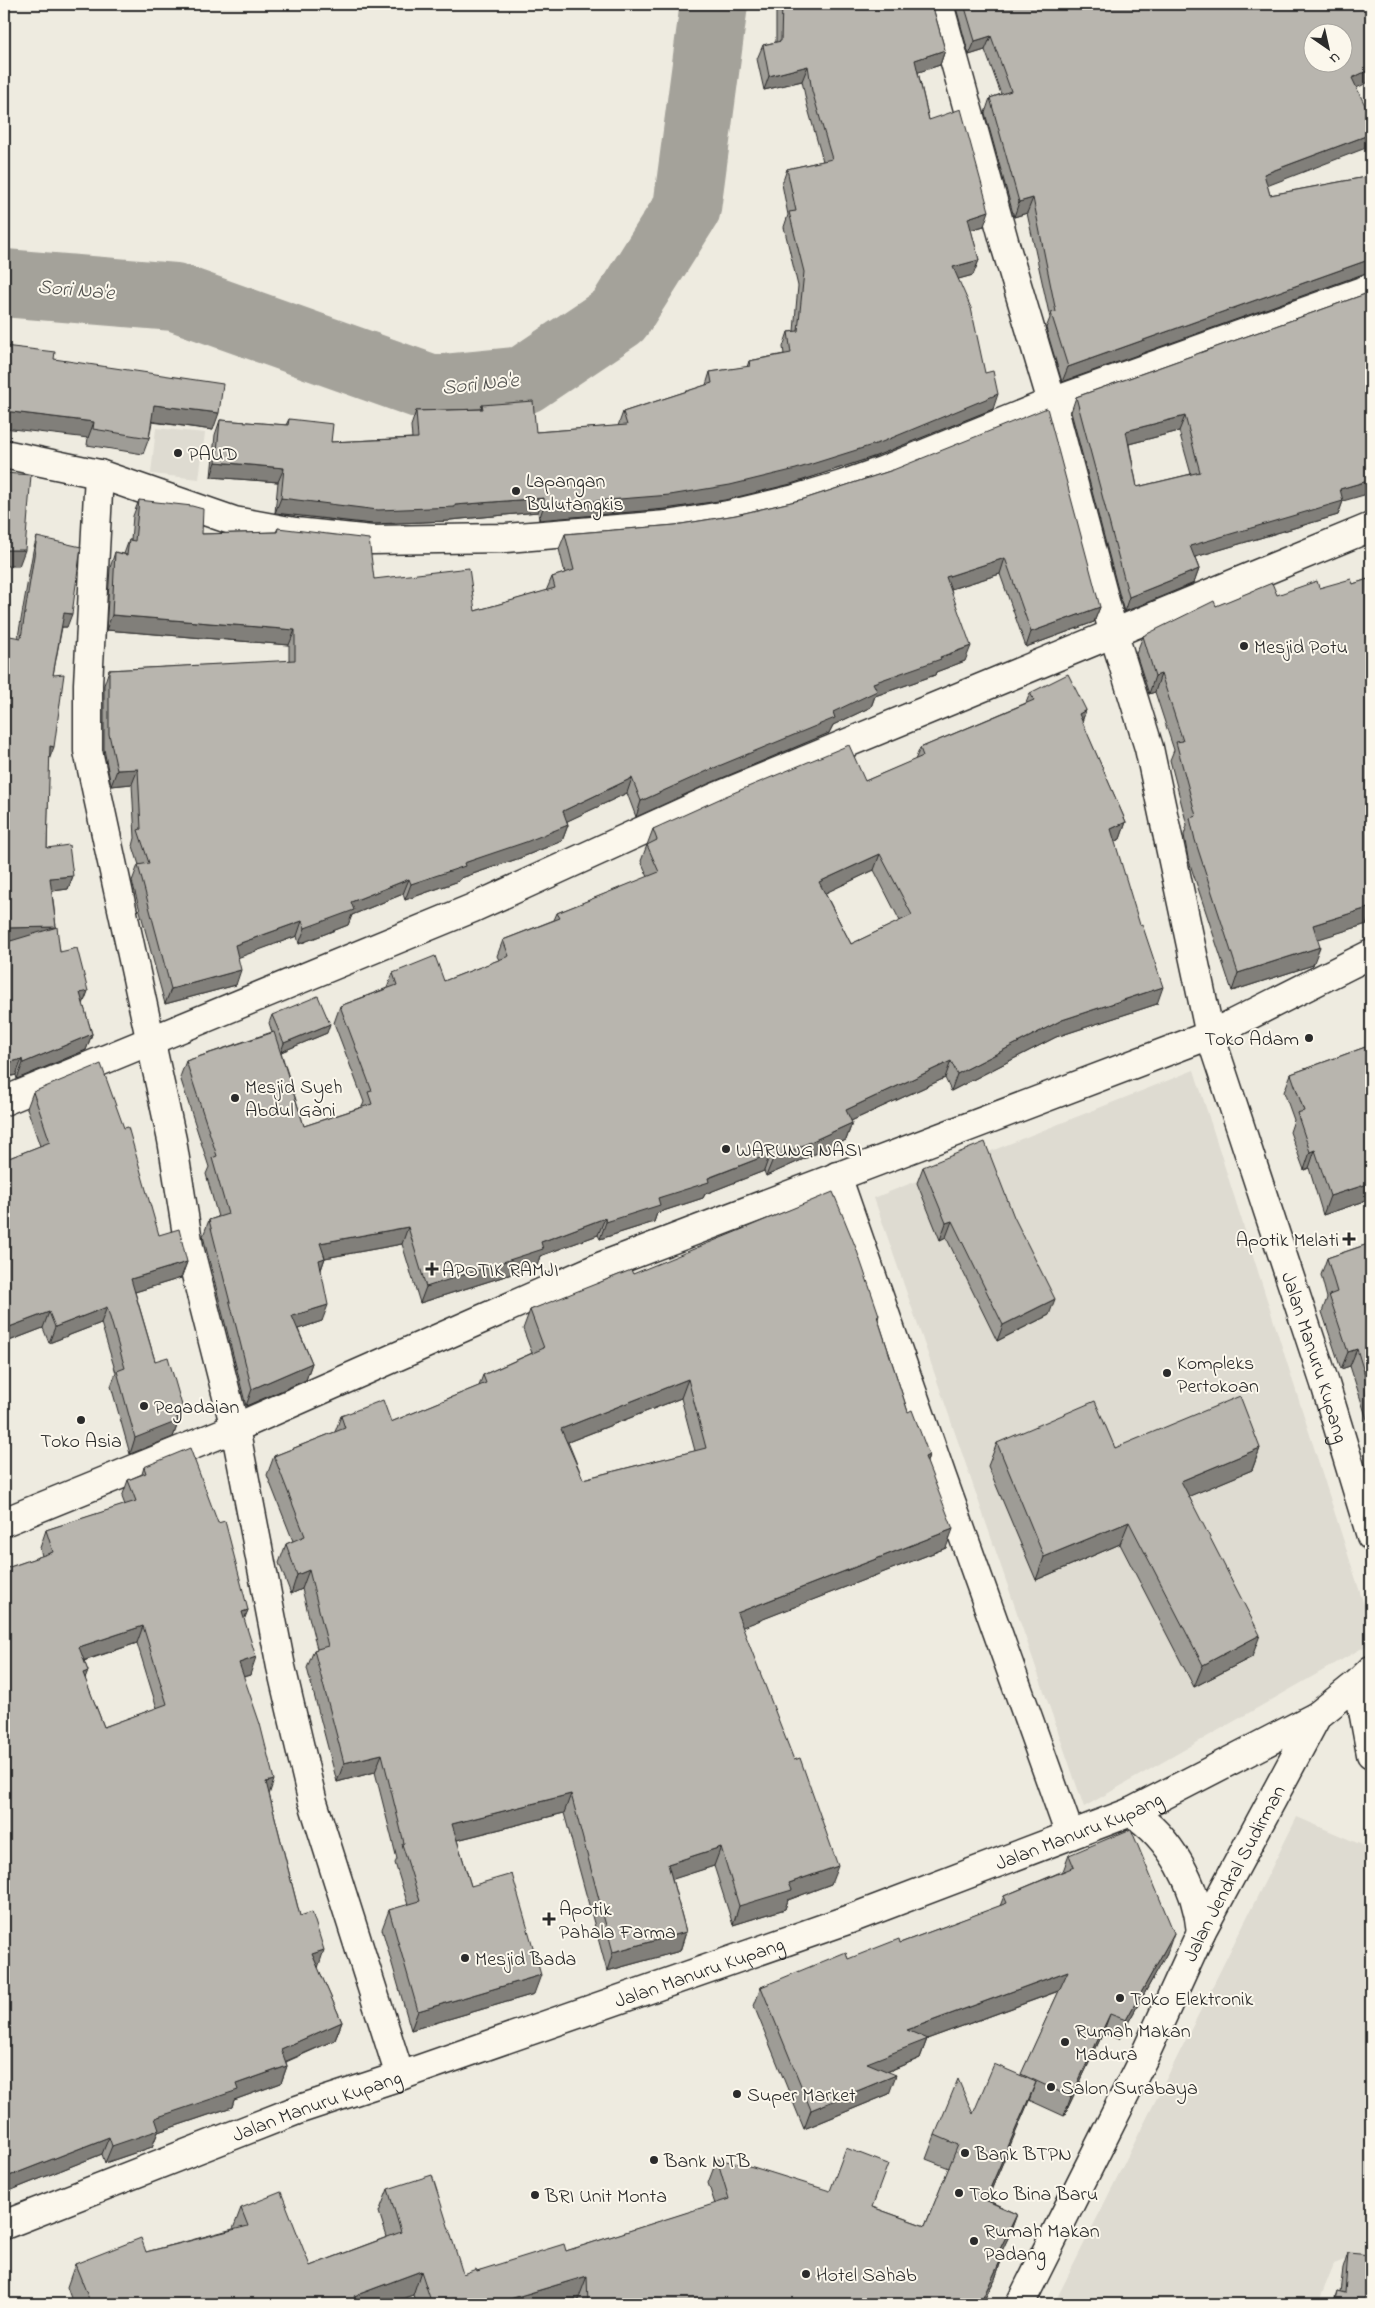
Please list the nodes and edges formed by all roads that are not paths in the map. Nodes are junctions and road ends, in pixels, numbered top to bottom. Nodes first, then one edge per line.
1 (940, 4) edge
2 (1371, 288) edge
3 (1052, 402) junction
4 (4, 454) edge
5 (99, 474) junction
6 (1371, 527) edge
7 (1114, 635) junction
8 (1371, 954) edge
9 (1210, 1035) junction
10 (149, 1041) junction
11 (4, 1101) edge
12 (837, 1176) junction
13 (235, 1428) junction
14 (4, 1522) edge
15 (1371, 1536) edge
16 (1365, 1677) edge
17 (1317, 1716) junction
18 (1371, 1754) edge
19 (1131, 1812) junction
20 (1070, 1835) junction
21 (1201, 1932) junction
22 (400, 2076) junction
23 (4, 2225) edge
24 (1020, 2304) edge

1 - 3 main road, Jalan Manuru Kupang
2 - 3 main road
3 - 5 main road
3 - 7 main road, Jalan Manuru Kupang
4 - 5 main road
5 - 10 main road
6 - 7 main road
7 - 9 main road, Jalan Manuru Kupang
7 - 10 main road
8 - 9 main road
9 - 12 main road
9 - 15 main road, Jalan Manuru Kupang
10 - 11 main road
10 - 13 main road
12 - 13 main road
12 - 20 main road
13 - 14 main road
13 - 22 main road
16 - 17 main road, Jalan Manuru Kupang
16 - 18 main road
17 - 19 main road, Jalan Manuru Kupang
17 - 21 main road, Jalan Jendral Sudirman
19 - 20 main road, Jalan Manuru Kupang
19 - 21 main road
20 - 22 main road, Jalan Manuru Kupang
21 - 24 main road, Jalan Jendral Sudirman
22 - 23 main road, Jalan Manuru Kupang

